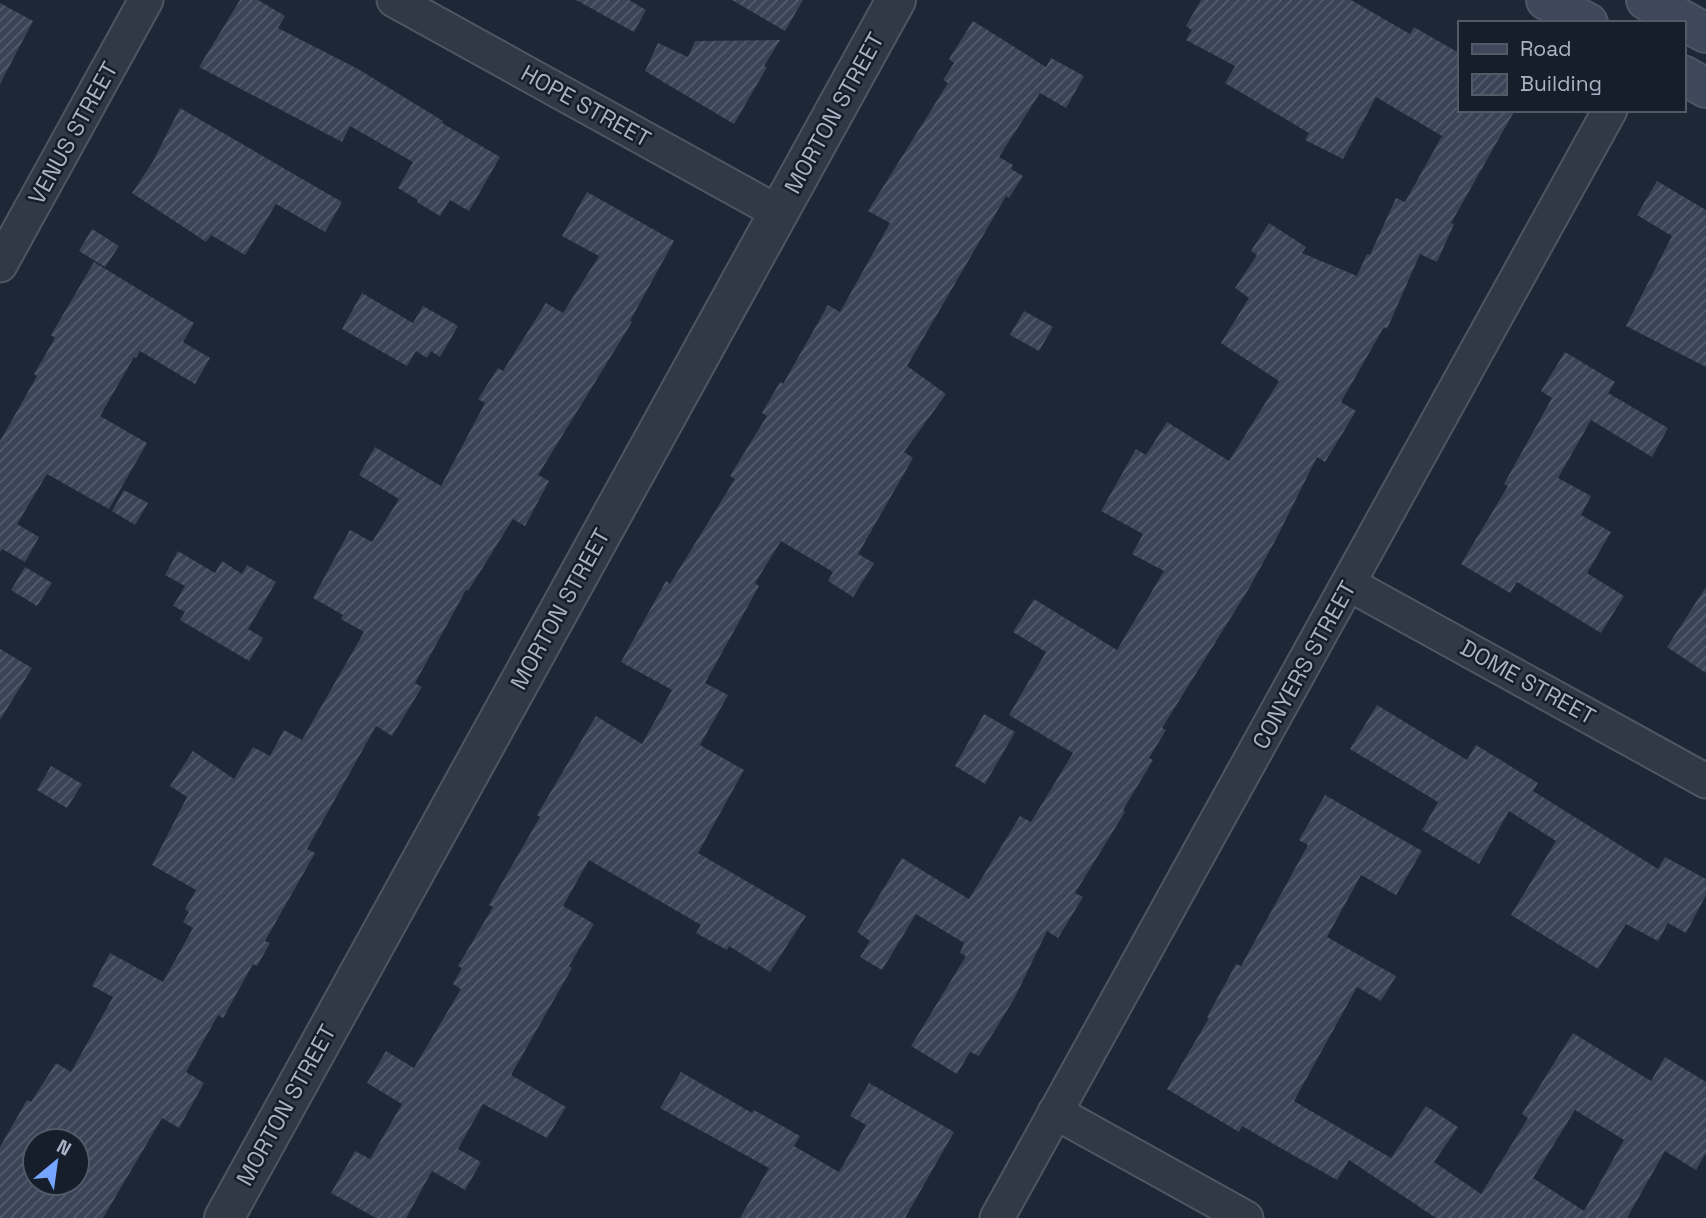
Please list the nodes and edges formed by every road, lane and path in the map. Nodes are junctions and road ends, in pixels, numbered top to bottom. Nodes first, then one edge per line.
1 (146, 0) edge
2 (394, 0) edge
3 (896, 0) edge
4 (1546, 0) edge
5 (1656, 11) edge
6 (1584, 21) edge
7 (1679, 21) edge
8 (1685, 24) edge
9 (1706, 33) edge
10 (1685, 76) edge
11 (1706, 88) edge
12 (1609, 112) edge
13 (779, 213) junction
14 (0, 265) edge
15 (1349, 584) junction
16 (1706, 781) edge
17 (1055, 1112) junction
18 (224, 1218) edge
19 (997, 1218) edge
20 (1246, 1218) edge

1 - 14 street, VENUS STREET
2 - 13 street, HOPE STREET
3 - 13 street, MORTON STREET
4 - 6 main road
5 - 7 main road
8 - 9 main road
10 - 11 main road
12 - 15 street, CONYERS STREET
13 - 18 street, MORTON STREET
15 - 16 street, DOME STREET
15 - 17 street, CONYERS STREET
17 - 19 street, CONYERS STREET
17 - 20 street

